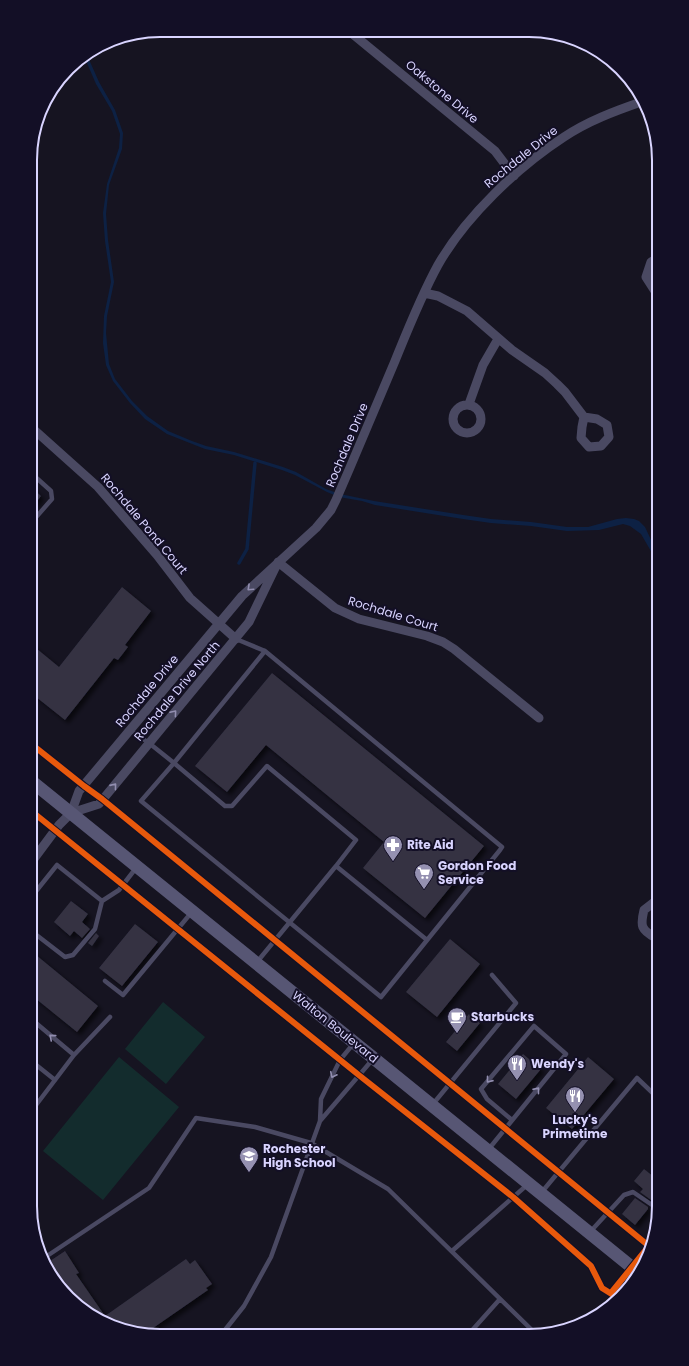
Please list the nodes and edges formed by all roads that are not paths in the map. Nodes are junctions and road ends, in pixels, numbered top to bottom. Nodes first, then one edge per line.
1 (356, 37) edge
2 (638, 104) edge
3 (514, 176) junction
4 (652, 261) edge
5 (652, 286) edge
6 (424, 293) junction
7 (498, 338) junction
8 (469, 404) dead end
9 (584, 417) dead end
10 (37, 432) edge
11 (37, 478) edge
12 (37, 516) edge
13 (278, 562) junction
14 (218, 624) junction
15 (236, 639) junction
16 (265, 651) junction
17 (539, 718) dead end
18 (130, 730) junction
19 (149, 742) junction
20 (174, 763) junction
21 (37, 786) edge
22 (71, 813) junction
23 (37, 855) edge
24 (137, 866) junction
25 (336, 866) junction
26 (37, 888) edge
27 (102, 901) junction
28 (652, 904) edge
29 (192, 911) junction
30 (289, 923) junction
31 (37, 935) edge
32 (652, 936) edge
33 (427, 940) junction
34 (256, 963) junction
35 (492, 975) dead end
36 (105, 982) dead end
37 (110, 1017) dead end
38 (37, 1024) edge
39 (354, 1042) junction
40 (74, 1055) junction
41 (373, 1058) junction
42 (37, 1066) edge
43 (55, 1080) junction
44 (652, 1092) edge
45 (37, 1104) edge
46 (432, 1106) junction
47 (512, 1120) junction
48 (320, 1121) junction
49 (311, 1143) junction
50 (487, 1151) junction
51 (528, 1184) junction
52 (540, 1195) junction
53 (652, 1205) edge
54 (589, 1233) junction
55 (452, 1251) junction
56 (48, 1255) edge
57 (634, 1269) edge
58 (500, 1299) junction
59 (226, 1329) edge
60 (473, 1329) edge
61 (531, 1329) edge

1 - 3 street, Oakstone Drive
2 - 3 street, Rochdale Drive
3 - 6 street, Rochdale Drive
4 - 5 street
6 - 7 street
6 - 13 street, Rochdale Drive
7 - 8 street
7 - 9 street
10 - 14 street, Rochdale Pond Court
11 - 12 lane
13 -> 14 street, Rochdale Drive
13 - 15 street, Rochdale Drive North
13 - 17 street, Rochdale Court
14 - 15 street, Rochdale Pond Court
14 - 18 street, Rochdale Drive
15 - 16 lane
19 -> 15 street, Rochdale Drive North
16 - 20 lane
16 - 33 lane
18 - 19 lane
18 - 22 street, Rochdale Drive
19 - 20 lane
22 -> 19 street, Rochdale Drive North
20 - 25 lane
20 - 30 lane
21 - 22 main road, Walton Boulevard
22 - 23 street
22 - 24 main road, Walton Boulevard
24 - 27 lane
24 - 29 main road, Walton Boulevard
25 - 30 lane
25 - 33 lane
26 - 27 lane
27 - 31 lane
28 - 32 street
29 - 34 main road, Walton Boulevard
29 - 36 lane
30 - 33 lane
30 - 34 lane
34 - 39 main road, Walton Boulevard
35 - 46 lane
37 - 40 lane
40 -> 38 lane
39 - 41 main road, Walton Boulevard
39 -> 48 lane
40 - 43 lane
41 - 46 main road, Walton Boulevard
41 - 48 lane
42 - 43 lane
43 - 45 lane
44 - 52 lane
46 - 50 main road, Walton Boulevard
47 -> 47 lane
47 - 50 lane
48 - 49 lane
49 - 55 lane
49 - 56 lane
49 - 59 lane
50 - 51 main road, Walton Boulevard
51 - 52 main road, Walton Boulevard
51 - 55 lane
52 - 54 main road, Walton Boulevard
53 - 54 lane
54 - 57 main road, Walton Boulevard
55 - 58 lane
58 - 60 lane
58 - 61 lane

